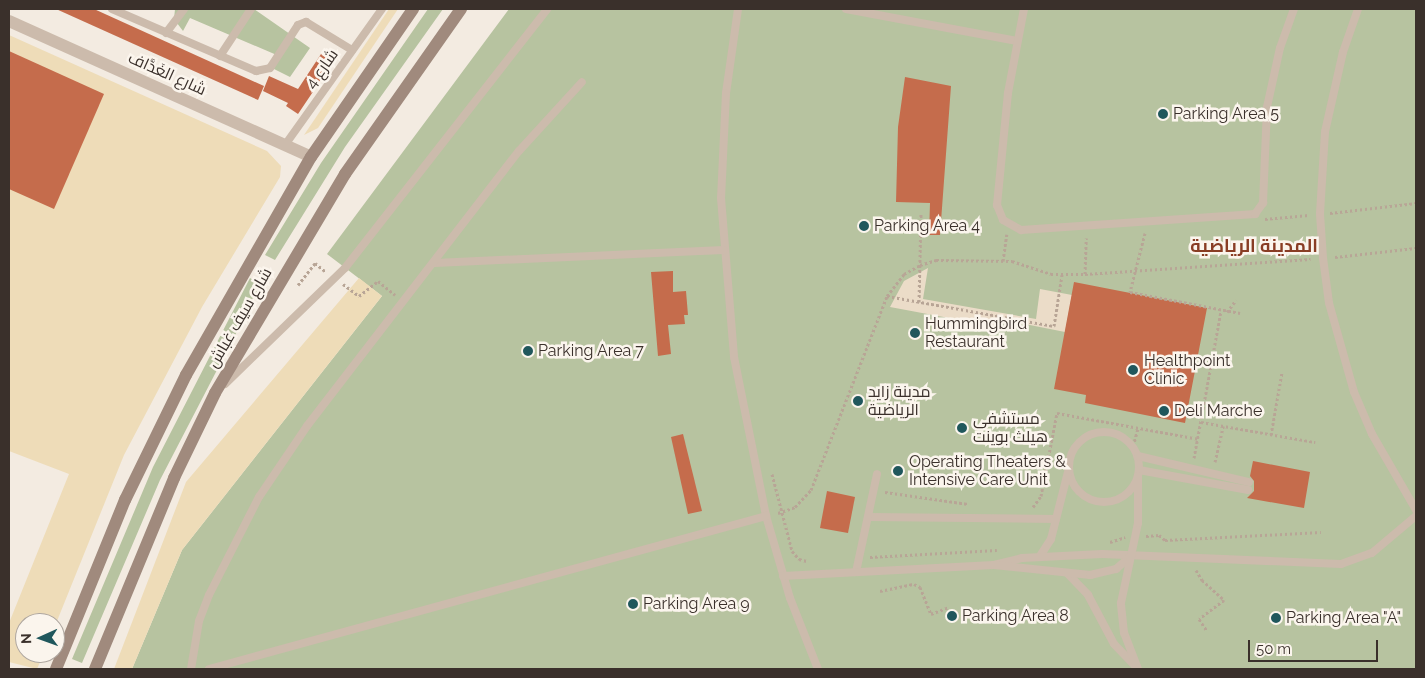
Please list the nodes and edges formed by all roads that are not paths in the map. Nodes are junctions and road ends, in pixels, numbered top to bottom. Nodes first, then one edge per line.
1 (112, 9) edge
2 (184, 9) edge
3 (251, 9) edge
4 (382, 9) edge
5 (413, 9) edge
6 (461, 9) edge
7 (547, 9) edge
8 (738, 9) edge
9 (846, 9) edge
10 (1024, 9) edge
11 (1294, 9) edge
12 (1358, 9) edge
13 (9, 21) edge
14 (166, 33) junction
15 (1017, 41) junction
16 (352, 50) junction
17 (220, 56) junction
18 (582, 82) dead end
19 (285, 145) junction
20 (311, 157) junction
21 (724, 250) junction
22 (435, 263) junction
23 (215, 393) junction
24 (1138, 456) junction
25 (1070, 464) junction
26 (1138, 473) junction
27 (877, 474) dead end
28 (1416, 510) edge
29 (766, 516) junction
30 (1416, 516) edge
31 (868, 517) junction
32 (1056, 519) junction
33 (1040, 556) junction
34 (1131, 556) junction
35 (994, 565) junction
36 (856, 572) junction
37 (1068, 574) junction
38 (783, 576) junction
39 (1137, 668) edge
40 (56, 669) edge
41 (95, 669) edge
42 (190, 669) edge
43 (210, 669) edge
44 (818, 669) edge

1 - 14 lane
2 - 14 lane
3 - 17 lane
4 - 16 lane, شارع 4
5 - 20 street, شارع سيف غباش
6 - 23 street, شارع سيف غباش
7 - 23 lane
8 - 21 lane
9 - 15 lane
10 - 15 lane
11 - 15 lane
12 - 28 lane
13 - 19 street, شارع الغَدَّاف
14 - 17 lane
16 - 17 lane
16 - 19 lane, شارع 4
18 - 22 lane
19 - 20 street, شارع الغَدَّاف
20 - 40 street, شارع سيف غباش
21 - 22 lane
21 - 29 lane
22 - 42 lane
23 - 41 street, شارع سيف غباش
24 - 25 lane
24 - 26 lane
24 - 26 lane
25 - 26 lane
25 - 32 lane
26 - 34 lane
27 - 31 lane
29 - 38 lane
29 - 43 lane
30 - 34 lane
31 - 32 lane
31 - 36 lane
32 - 33 lane
33 - 34 lane
33 - 35 lane
34 - 37 lane
34 - 39 lane
35 - 36 lane
35 - 37 lane
36 - 38 lane
37 - 39 lane
38 - 44 lane

